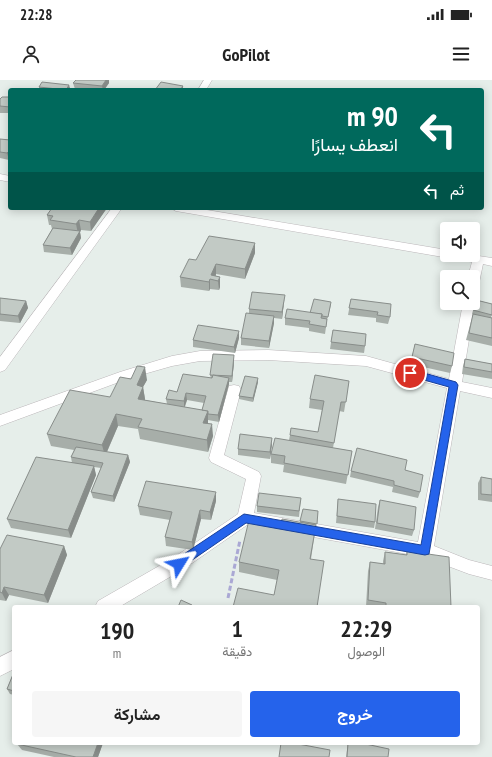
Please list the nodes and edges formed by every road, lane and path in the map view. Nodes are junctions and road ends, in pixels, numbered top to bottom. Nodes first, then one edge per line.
1 (116, 210) edge
2 (188, 210) edge
3 (440, 253) edge
4 (480, 260) edge
5 (492, 262) edge
6 (468, 310) edge
7 (0, 367) edge
8 (453, 385) junction
9 (234, 390) dead end
10 (492, 393) edge
11 (0, 421) edge
12 (244, 518) junction
13 (425, 550) junction
14 (492, 573) edge
15 (228, 598) dead end
16 (107, 605) edge
17 (12, 660) edge
18 (0, 667) edge

1 - 7 street
2 - 3 street
4 - 5 street
6 - 8 street
8 - 10 street
8 - 11 street
8 - 13 street
9 - 12 street
12 - 13 street
12 - 15 path
12 - 16 street
13 - 14 street
17 - 18 street

